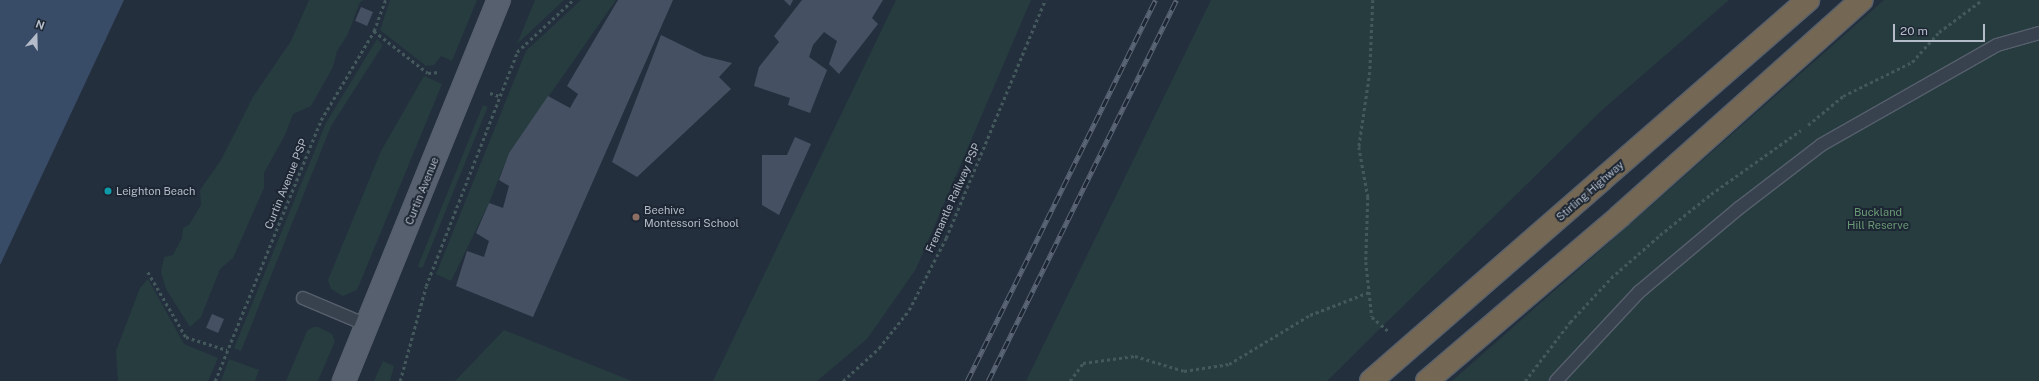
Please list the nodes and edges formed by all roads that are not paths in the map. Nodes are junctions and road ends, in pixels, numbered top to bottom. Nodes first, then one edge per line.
1 (499, 0) edge
2 (1808, 0) edge
3 (1862, 0) edge
4 (2039, 33) edge
5 (303, 298) dead end
6 (367, 325) junction
7 (344, 381) edge
8 (1371, 381) edge
9 (1427, 381) edge
10 (1556, 381) edge

1 - 6 main road, Curtin Avenue
2 - 8 highway, Stirling Highway
3 - 9 highway
4 - 10 lane
5 - 6 lane
6 - 7 main road, Curtin Avenue

